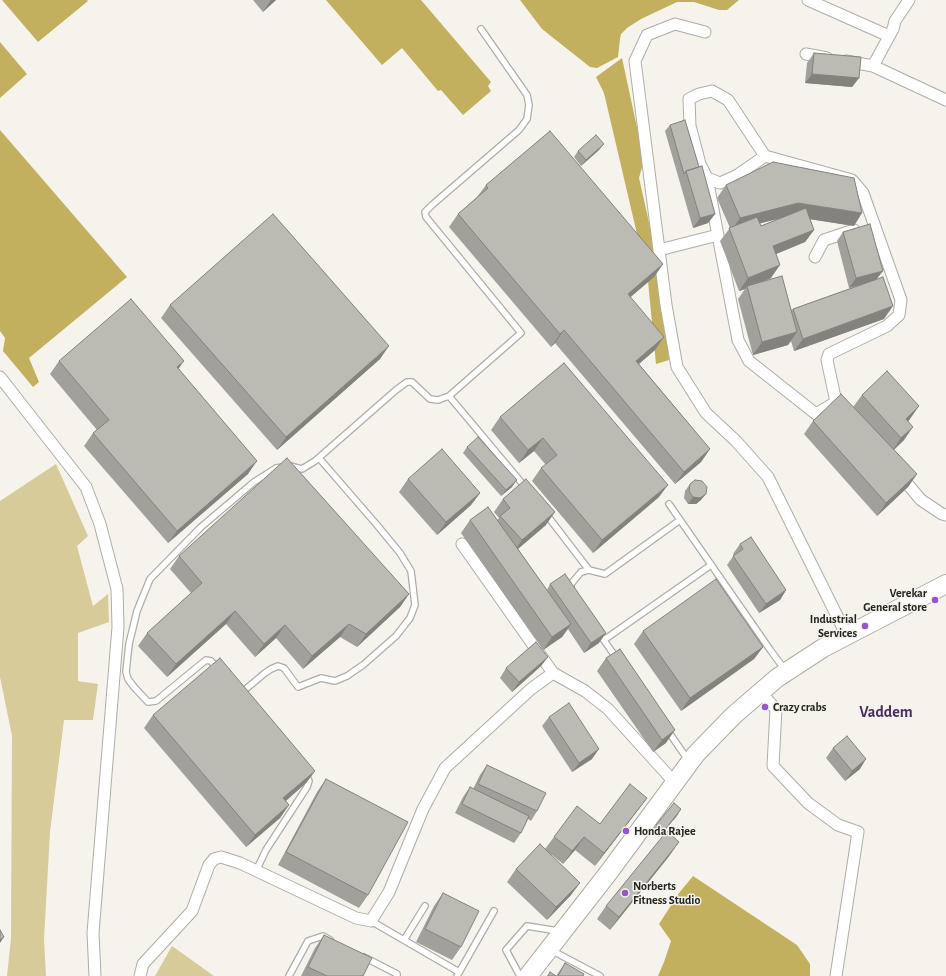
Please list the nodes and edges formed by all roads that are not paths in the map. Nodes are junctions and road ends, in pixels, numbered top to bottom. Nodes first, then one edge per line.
1 (808, 0) edge
2 (909, 0) edge
3 (481, 29) dead end
4 (705, 32) dead end
5 (889, 36) junction
6 (806, 54) dead end
7 (873, 66) junction
8 (946, 100) edge
9 (765, 156) junction
10 (707, 178) junction
11 (874, 228) junction
12 (718, 235) junction
13 (659, 250) junction
14 (815, 257) dead end
15 (0, 377) edge
16 (449, 396) junction
17 (836, 402) junction
18 (851, 420) edge
19 (319, 458) junction
20 (891, 466) edge
21 (529, 493) edge
22 (669, 504) dead end
23 (542, 509) edge
24 (946, 515) edge
25 (680, 520) junction
26 (462, 544) dead end
27 (711, 565) junction
28 (589, 570) junction
29 (946, 584) edge
30 (575, 598) edge
31 (595, 628) edge
32 (847, 636) junction
33 (604, 640) junction
34 (621, 665) edge
35 (787, 672) junction
36 (553, 674) junction
37 (224, 675) edge
38 (760, 692) junction
39 (245, 701) edge
40 (665, 727) edge
41 (690, 762) junction
42 (302, 770) edge
43 (675, 782) junction
44 (256, 871) junction
45 (425, 906) dead end
46 (494, 911) dead end
47 (371, 921) junction
48 (562, 931) junction
49 (404, 940) junction
50 (337, 943) edge
51 (549, 949) junction
52 (357, 953) edge
53 (458, 974) edge
54 (95, 976) edge
55 (140, 976) edge
56 (289, 976) edge
57 (397, 976) edge
58 (520, 976) edge
59 (528, 976) edge
60 (600, 976) edge
61 (836, 976) edge

1 - 5 street
2 - 5 street
3 - 16 lane
4 - 13 street
5 - 7 street
6 - 7 street
7 - 8 street
9 - 10 street
9 - 10 street
9 - 11 street
10 - 12 street
11 - 14 street
11 - 17 street
12 - 13 street
12 - 17 street
13 - 32 street
15 - 54 street
16 - 19 lane
16 - 21 lane
17 - 18 street
19 - 37 lane
19 - 39 lane
20 - 24 street
22 - 25 lane
23 - 28 lane
25 - 27 lane
25 - 28 lane
26 - 36 street
27 - 33 lane
27 - 35 lane
28 - 30 lane
29 - 32 main road
31 - 33 lane
32 - 35 main road
33 - 34 lane
35 - 38 main road
36 - 43 street
36 - 47 street
38 - 41 main road
38 - 61 street
40 - 41 lane
41 - 43 main road
42 - 44 lane
43 - 48 main road
44 - 47 street
44 - 55 street
45 - 49 lane
46 - 53 lane
47 - 49 lane
48 - 51 main road
48 - 58 lane
49 - 53 lane
50 - 56 lane
51 - 59 main road
51 - 60 lane
52 - 57 lane

